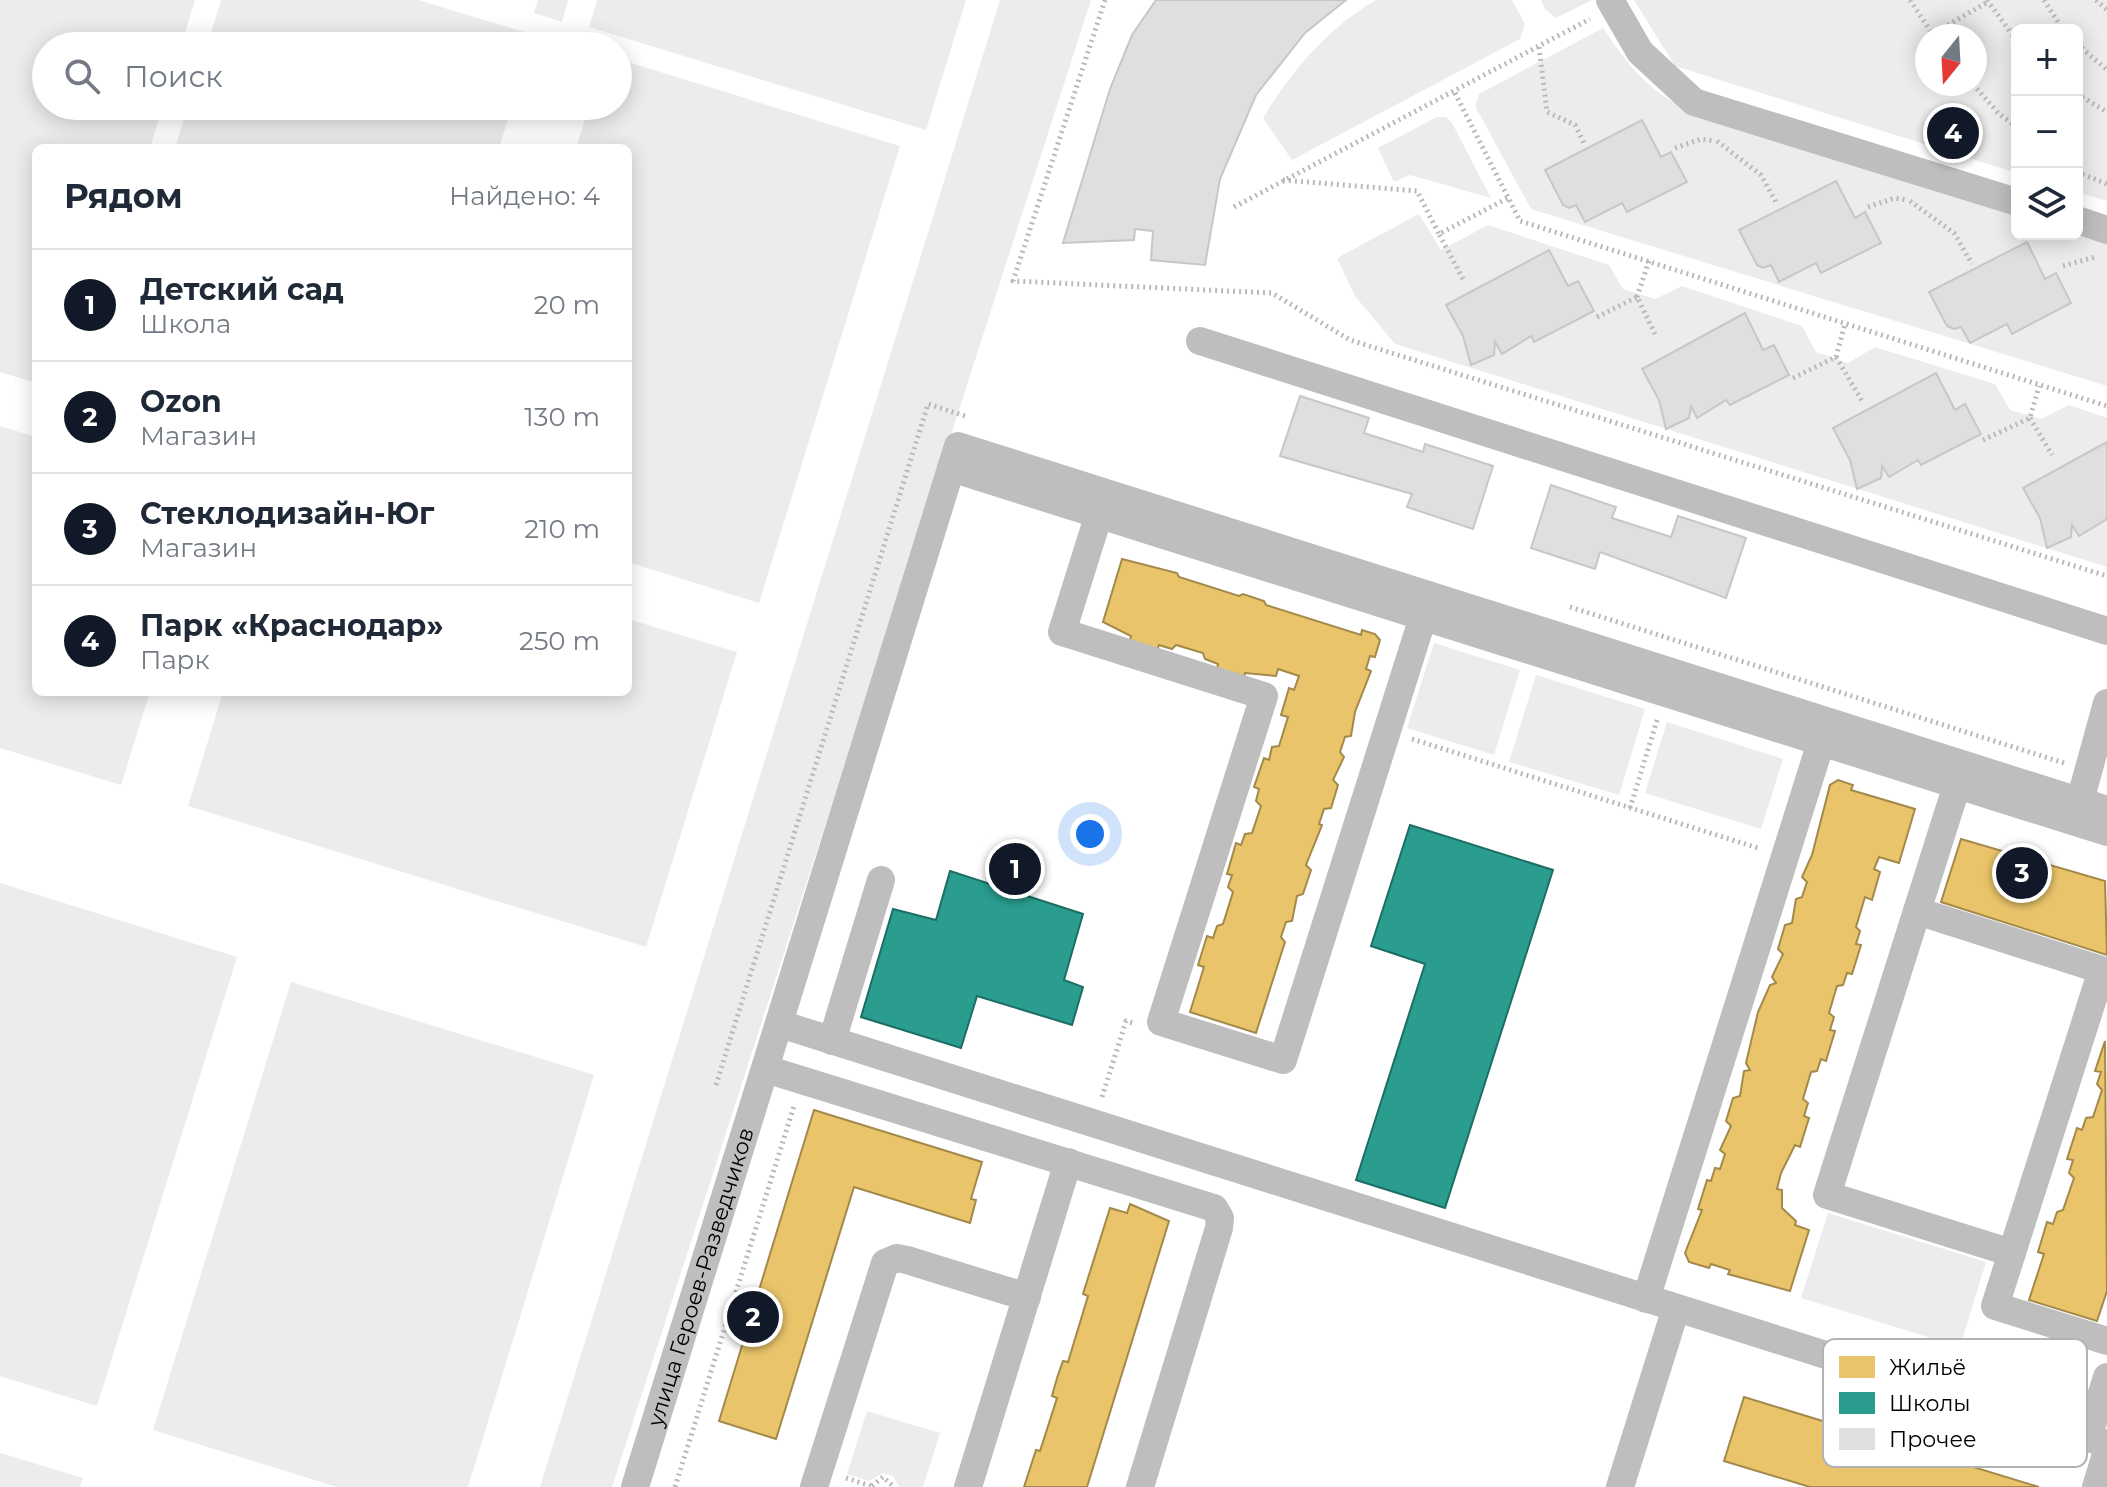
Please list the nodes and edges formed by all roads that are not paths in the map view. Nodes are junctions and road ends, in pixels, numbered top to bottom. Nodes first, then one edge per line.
1 (1611, 3) edge
2 (2011, 200) edge
3 (2083, 222) edge
4 (2107, 230) edge
5 (1200, 341) dead end
6 (951, 468) junction
7 (1099, 514) junction
8 (1423, 617) junction
9 (2107, 631) edge
10 (2107, 703) edge
11 (1821, 742) junction
12 (1957, 785) junction
13 (2080, 801) junction
14 (2107, 810) edge
15 (2107, 832) edge
16 (881, 880) dead end
17 (1917, 911) junction
18 (780, 1024) junction
19 (832, 1041) junction
20 (766, 1069) junction
21 (1068, 1162) junction
22 (2012, 1253) junction
23 (1027, 1297) junction
24 (1646, 1299) junction
25 (1676, 1308) junction
26 (2107, 1341) edge
27 (1823, 1355) edge
28 (2107, 1377) edge
29 (2101, 1444) edge
30 (1628, 1485) edge
31 (635, 1487) edge
32 (814, 1487) edge
33 (968, 1487) edge
34 (1140, 1487) edge
35 (2096, 1487) edge

1 - 2 street
3 - 4 street
5 - 9 street
6 - 7 street
6 - 13 street
6 - 18 street, улица Героев-Разведчиков
7 - 8 street
7 - 8 street
8 - 11 street
10 - 13 street
11 - 12 street
11 - 24 street
12 - 15 street
12 - 17 street
13 - 14 street
16 - 19 street
17 - 22 street
17 - 22 street
18 - 19 street
18 - 20 street, улица Героев-Разведчиков
19 - 24 street
20 - 21 street
20 - 31 street, улица Героев-Разведчиков
21 - 23 street
21 - 34 street
22 - 26 street
23 - 32 street
23 - 33 street
24 - 25 street
25 - 27 street
25 - 30 street
28 - 29 street
29 - 35 street

